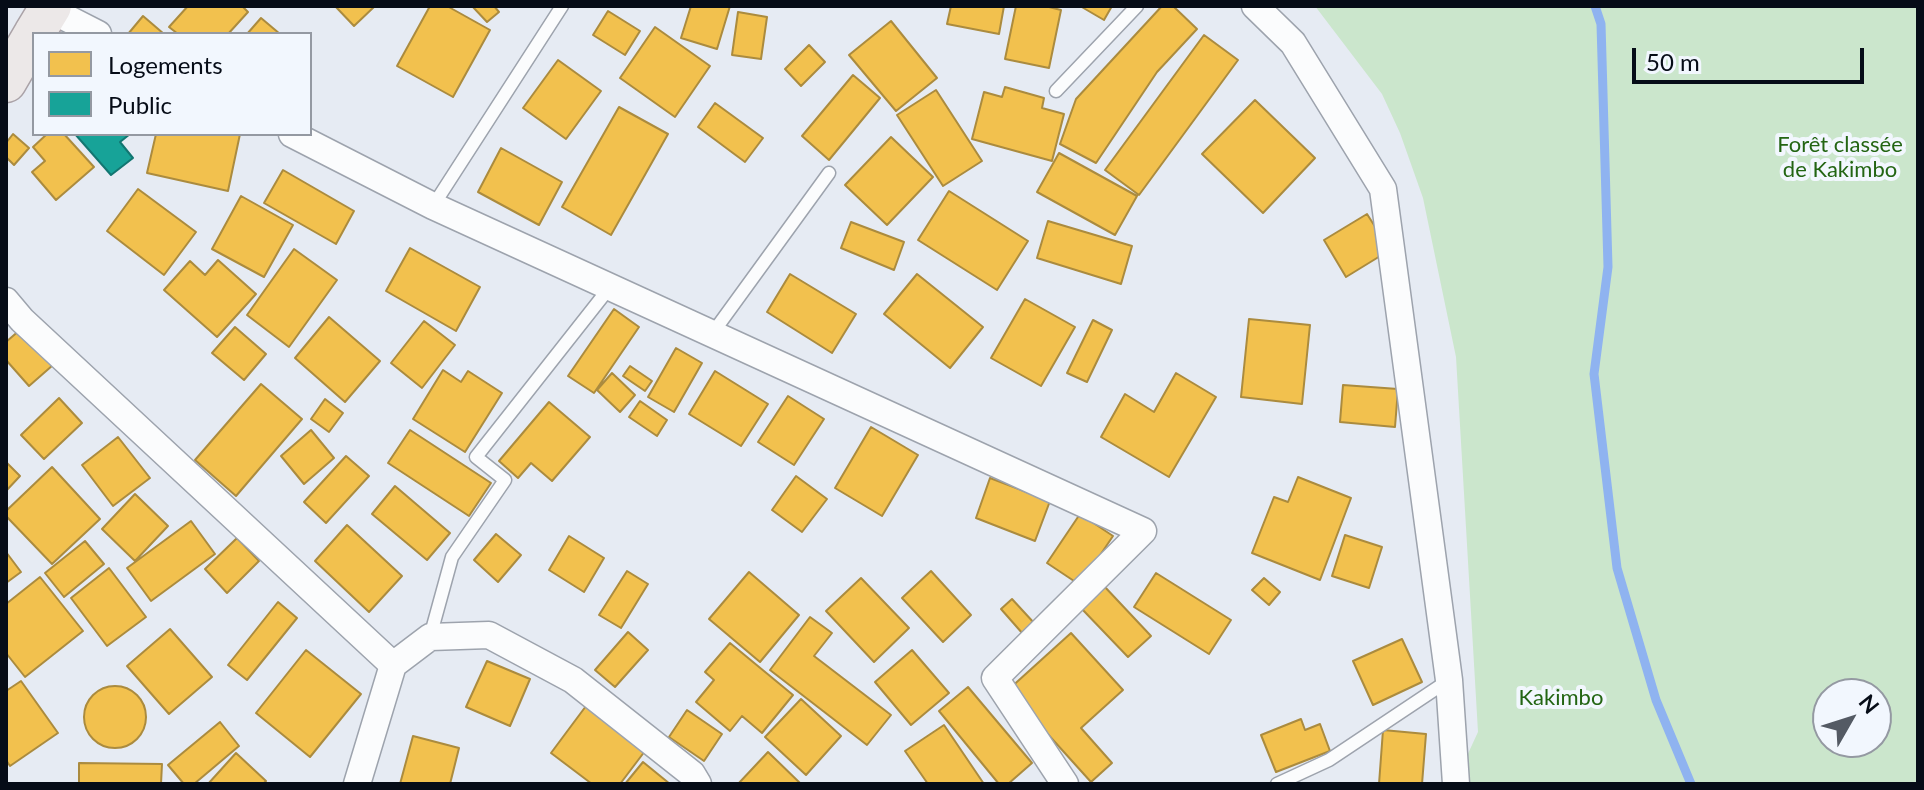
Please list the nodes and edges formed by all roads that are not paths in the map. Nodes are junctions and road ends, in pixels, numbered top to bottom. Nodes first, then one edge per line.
1 (562, 6) edge
2 (1137, 6) edge
3 (1255, 6) edge
4 (42, 21) edge
5 (89, 32) edge
6 (32, 38) edge
7 (6, 82) edge
8 (1056, 91) dead end
9 (296, 136) edge
10 (829, 173) dead end
11 (433, 206) junction
12 (610, 287) junction
13 (6, 301) edge
14 (712, 334) junction
15 (430, 637) junction
16 (393, 665) junction
17 (1449, 680) junction
18 (357, 784) edge
19 (698, 784) edge
20 (1065, 784) edge
21 (1277, 784) edge
22 (1456, 784) edge

1 - 11 lane
2 - 8 lane
3 - 17 street
4 - 5 street
6 - 7 main road
9 - 11 street
10 - 14 lane
11 - 12 street
12 - 14 street
12 - 15 lane
13 - 16 street
14 - 20 street
15 - 16 street
15 - 19 street
16 - 18 street
17 - 21 lane
17 - 22 street

